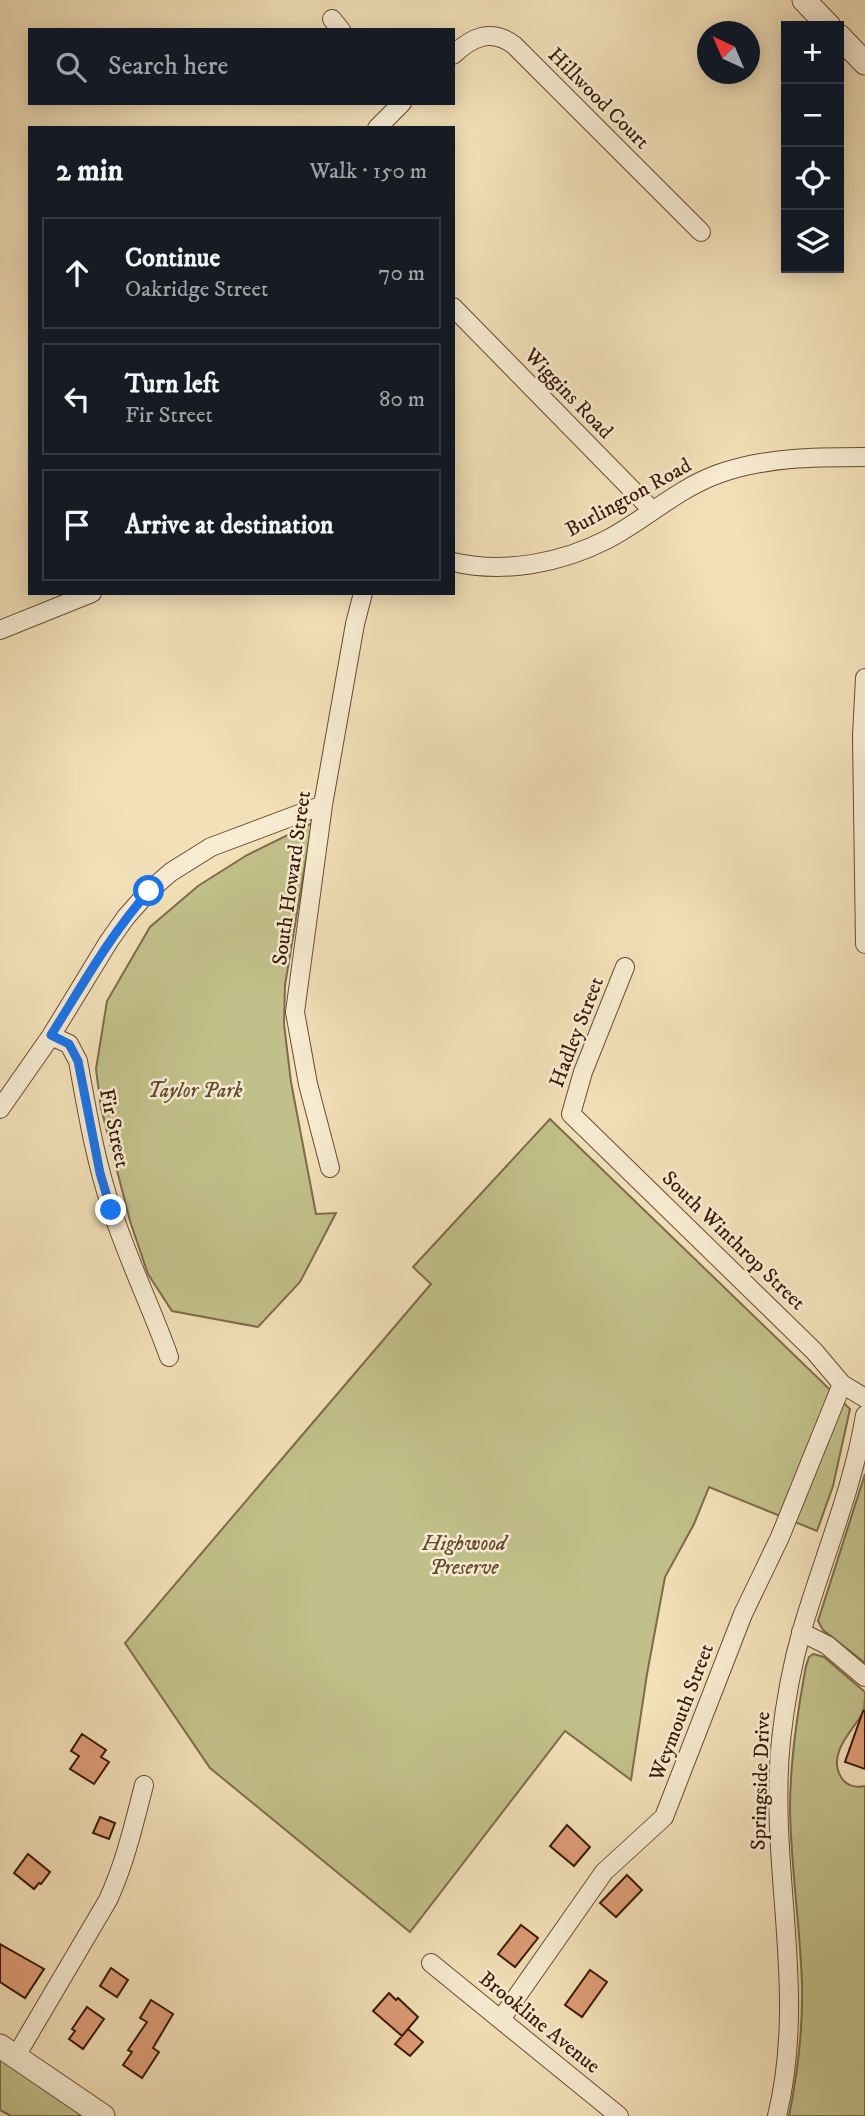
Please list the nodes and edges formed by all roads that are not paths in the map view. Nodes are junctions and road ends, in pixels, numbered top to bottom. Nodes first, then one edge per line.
1 (804, 0) edge
2 (825, 21) edge
3 (844, 41) edge
4 (455, 53) edge
5 (865, 63) edge
6 (400, 105) edge
7 (379, 126) edge
8 (701, 232) dead end
9 (455, 309) edge
10 (865, 457) edge
11 (652, 510) junction
12 (455, 562) edge
13 (87, 595) edge
14 (362, 595) edge
15 (0, 631) edge
16 (865, 678) edge
17 (323, 805) junction
18 (865, 944) edge
19 (625, 967) dead end
20 (51, 1035) junction
21 (0, 1109) edge
22 (570, 1114) joint
23 (330, 1168) dead end
24 (169, 1357) dead end
25 (842, 1384) junction
26 (865, 1398) edge
27 (865, 1415) edge
28 (802, 1632) junction
29 (865, 1677) edge
30 (144, 1785) dead end
31 (431, 1963) dead end
32 (501, 2019) junction
33 (8, 2051) edge
34 (103, 2116) edge
35 (619, 2116) edge
36 (777, 2116) edge

1 - 2 street
3 - 5 street
4 - 8 street, Hillwood Court
6 - 7 street
9 - 11 street, Wiggins Road
10 - 11 street, Burlington Road
11 - 12 street, Burlington Road
13 - 15 street
14 - 17 street, South Howard Street
16 - 18 street
17 - 20 street
17 - 23 street, South Howard Street
19 - 22 street, Hadley Street
20 - 21 street
20 - 24 street, Fir Street
22 - 25 street, South Winthrop Street
25 - 26 street, South Winthrop Street
25 - 32 street, Weymouth Street
27 - 28 street, Springside Drive
28 - 29 street
28 - 36 street, Springside Drive
30 - 33 street
31 - 32 street, Brookline Avenue
32 - 35 street, Brookline Avenue
33 - 34 street

